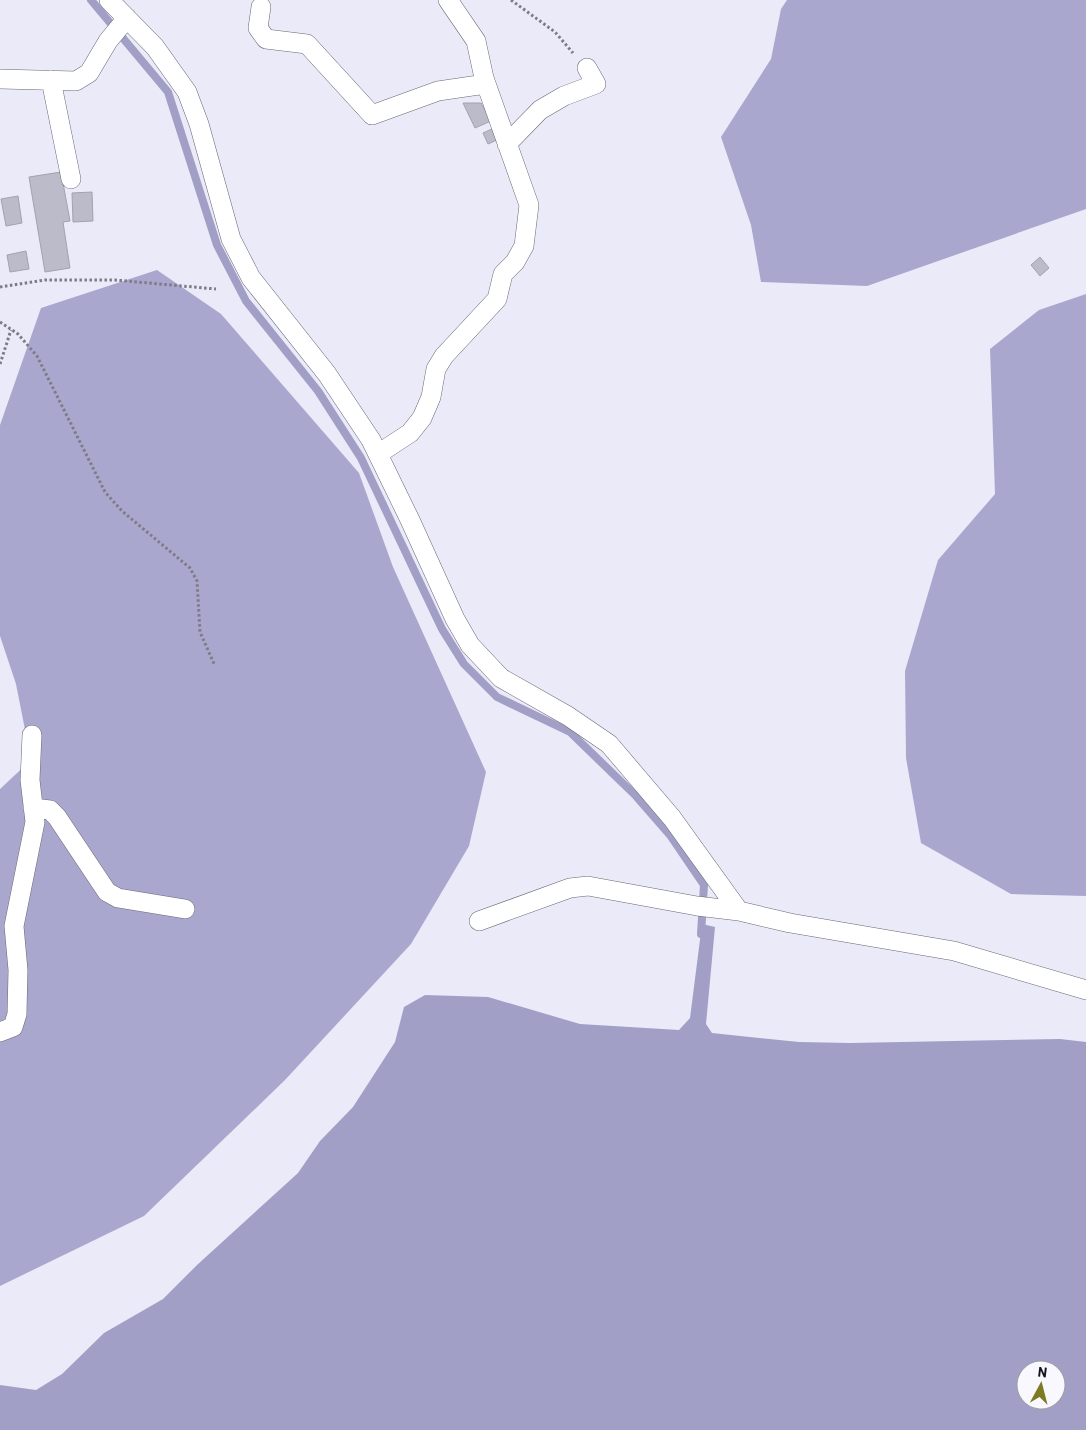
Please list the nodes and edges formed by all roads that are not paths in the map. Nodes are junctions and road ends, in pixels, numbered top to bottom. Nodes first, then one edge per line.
1 (109, 0) edge
2 (448, 0) edge
3 (261, 7) dead end
4 (124, 22) junction
5 (587, 68) road end
6 (0, 79) edge
7 (51, 80) junction
8 (486, 84) junction
9 (507, 144) junction
10 (70, 179) dead end
11 (378, 454) junction
12 (32, 735) dead end
13 (33, 808) junction
14 (185, 909) dead end
15 (739, 911) junction
16 (479, 921) dead end
17 (1086, 990) edge
18 (0, 1032) edge

1 - 4 street
2 - 8 street
3 - 8 street
4 - 7 street
4 - 11 street
5 - 9 street
6 - 7 street
7 - 10 street
8 - 9 street
9 - 11 street
11 - 15 street
12 - 13 street
13 - 14 street
13 - 18 street
15 - 16 street
15 - 17 street

